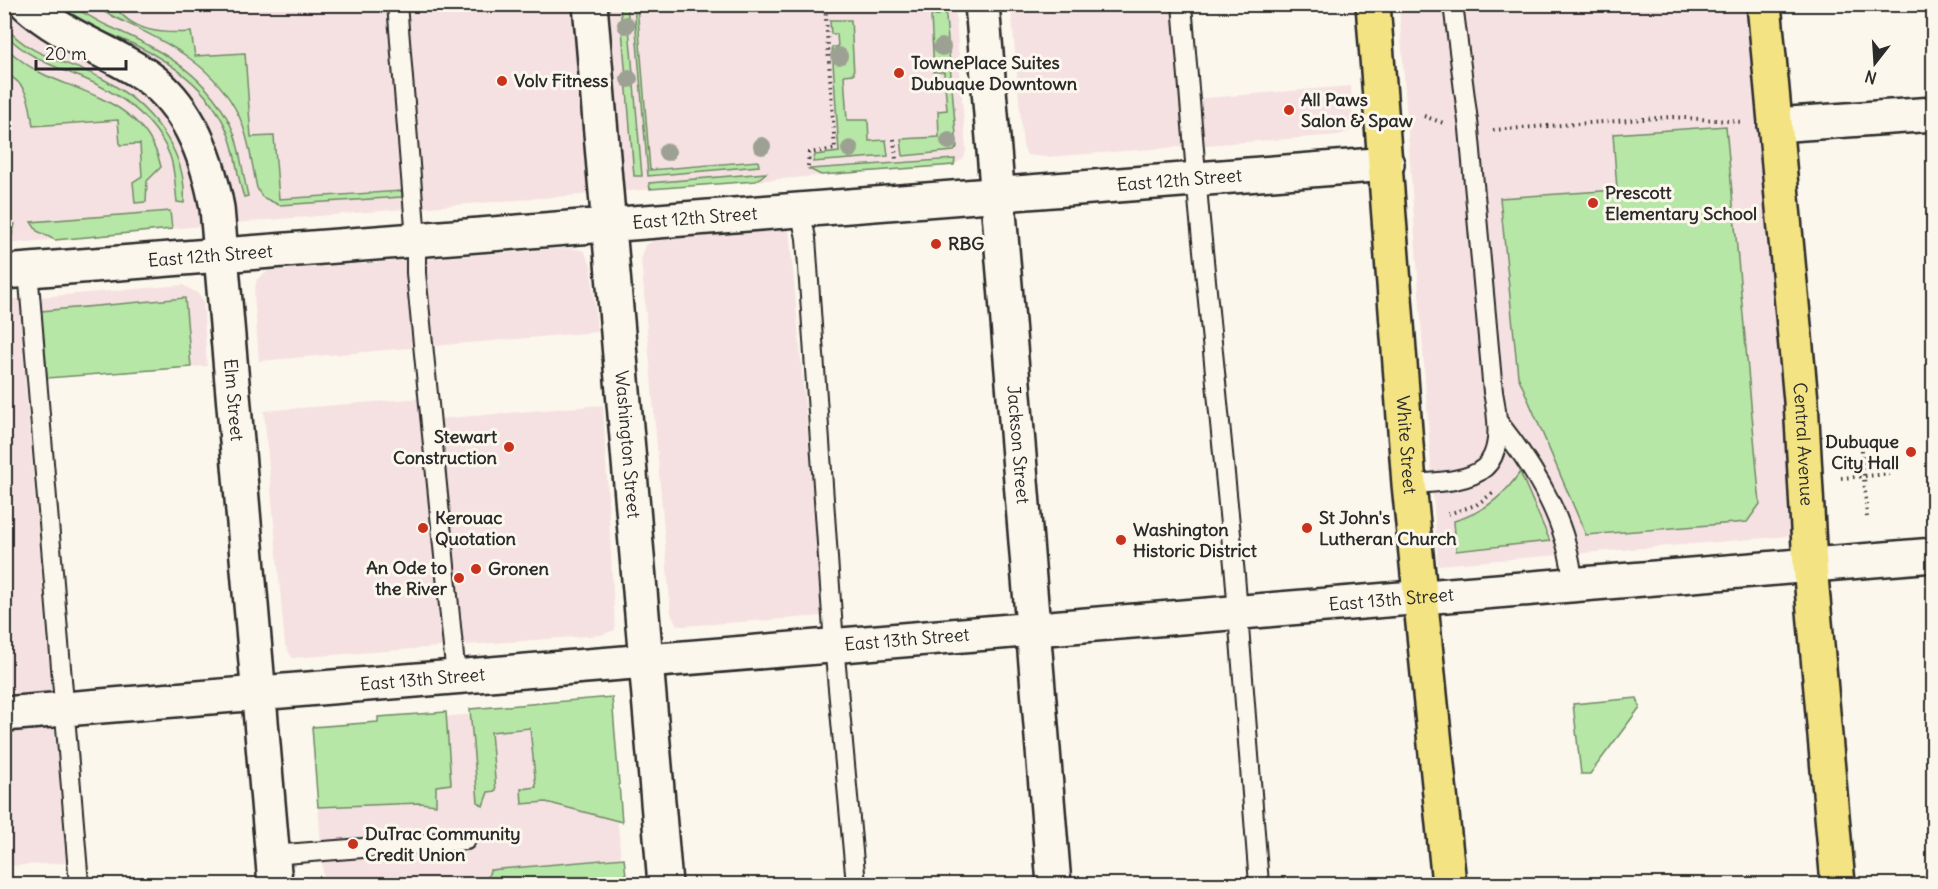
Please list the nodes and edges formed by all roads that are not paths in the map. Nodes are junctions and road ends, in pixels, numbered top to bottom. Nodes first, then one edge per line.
1 (27, 4) edge
2 (397, 4) edge
3 (590, 4) edge
4 (982, 4) edge
5 (1182, 4) edge
6 (1373, 4) edge
7 (1454, 4) edge
8 (1764, 4) edge
9 (1934, 114) edge
10 (1775, 124) junction
11 (1387, 165) junction
12 (1196, 180) junction
13 (998, 195) junction
14 (800, 210) junction
15 (607, 225) junction
16 (417, 239) junction
17 (220, 254) junction
18 (16, 271) edge
19 (1499, 423) junction
20 (1409, 484) junction
21 (1934, 555) edge
22 (1810, 565) junction
23 (1573, 584) junction
24 (1420, 597) junction
25 (1238, 612) junction
26 (1034, 629) junction
27 (834, 645) junction
28 (645, 661) junction
29 (456, 677) junction
30 (258, 693) junction
31 (64, 709) junction
32 (4, 714) edge
33 (466, 840) dead end
34 (274, 870) edge
35 (79, 885) edge
36 (665, 885) edge
37 (856, 885) edge
38 (1054, 885) edge
39 (1258, 885) edge
40 (1449, 885) edge
41 (1838, 885) edge

1 - 17 street, Elm Street
2 - 16 lane
3 - 15 street, Washington Street
4 - 13 street, Jackson Street
5 - 12 lane
6 - 11 main road, White Street
7 - 19 lane
8 - 10 main road, Central Avenue
9 - 10 street
10 - 22 main road, Central Avenue
11 - 12 street, East 12th Street
11 - 20 main road, White Street
12 - 13 street, East 12th Street
12 - 25 lane
13 - 14 street, East 12th Street
13 - 26 street, Jackson Street
14 - 15 street, East 12th Street
14 - 27 lane
15 - 16 street, East 12th Street
15 - 28 street, Washington Street
16 - 17 street, East 12th Street
16 - 29 lane
17 - 18 street, East 12th Street
17 - 30 street, Elm Street
18 - 31 lane
19 - 20 lane
19 - 23 lane
20 - 24 main road, White Street
21 - 22 street, East 13th Street
22 - 23 street, East 13th Street
22 - 41 main road, Central Avenue
23 - 24 street, East 13th Street
24 - 25 street, East 13th Street
24 - 40 main road, White Street
25 - 26 street, East 13th Street
25 - 39 lane
26 - 27 street, East 13th Street
26 - 38 street, Jackson Street
27 - 28 street, East 13th Street
27 - 37 lane
28 - 29 street, East 13th Street
28 - 36 street, Washington Street
29 - 30 street, East 13th Street
30 - 31 street, East 13th Street
30 - 34 street, Elm Street
31 - 32 street, East 13th Street
31 - 35 lane
33 - 34 lane

